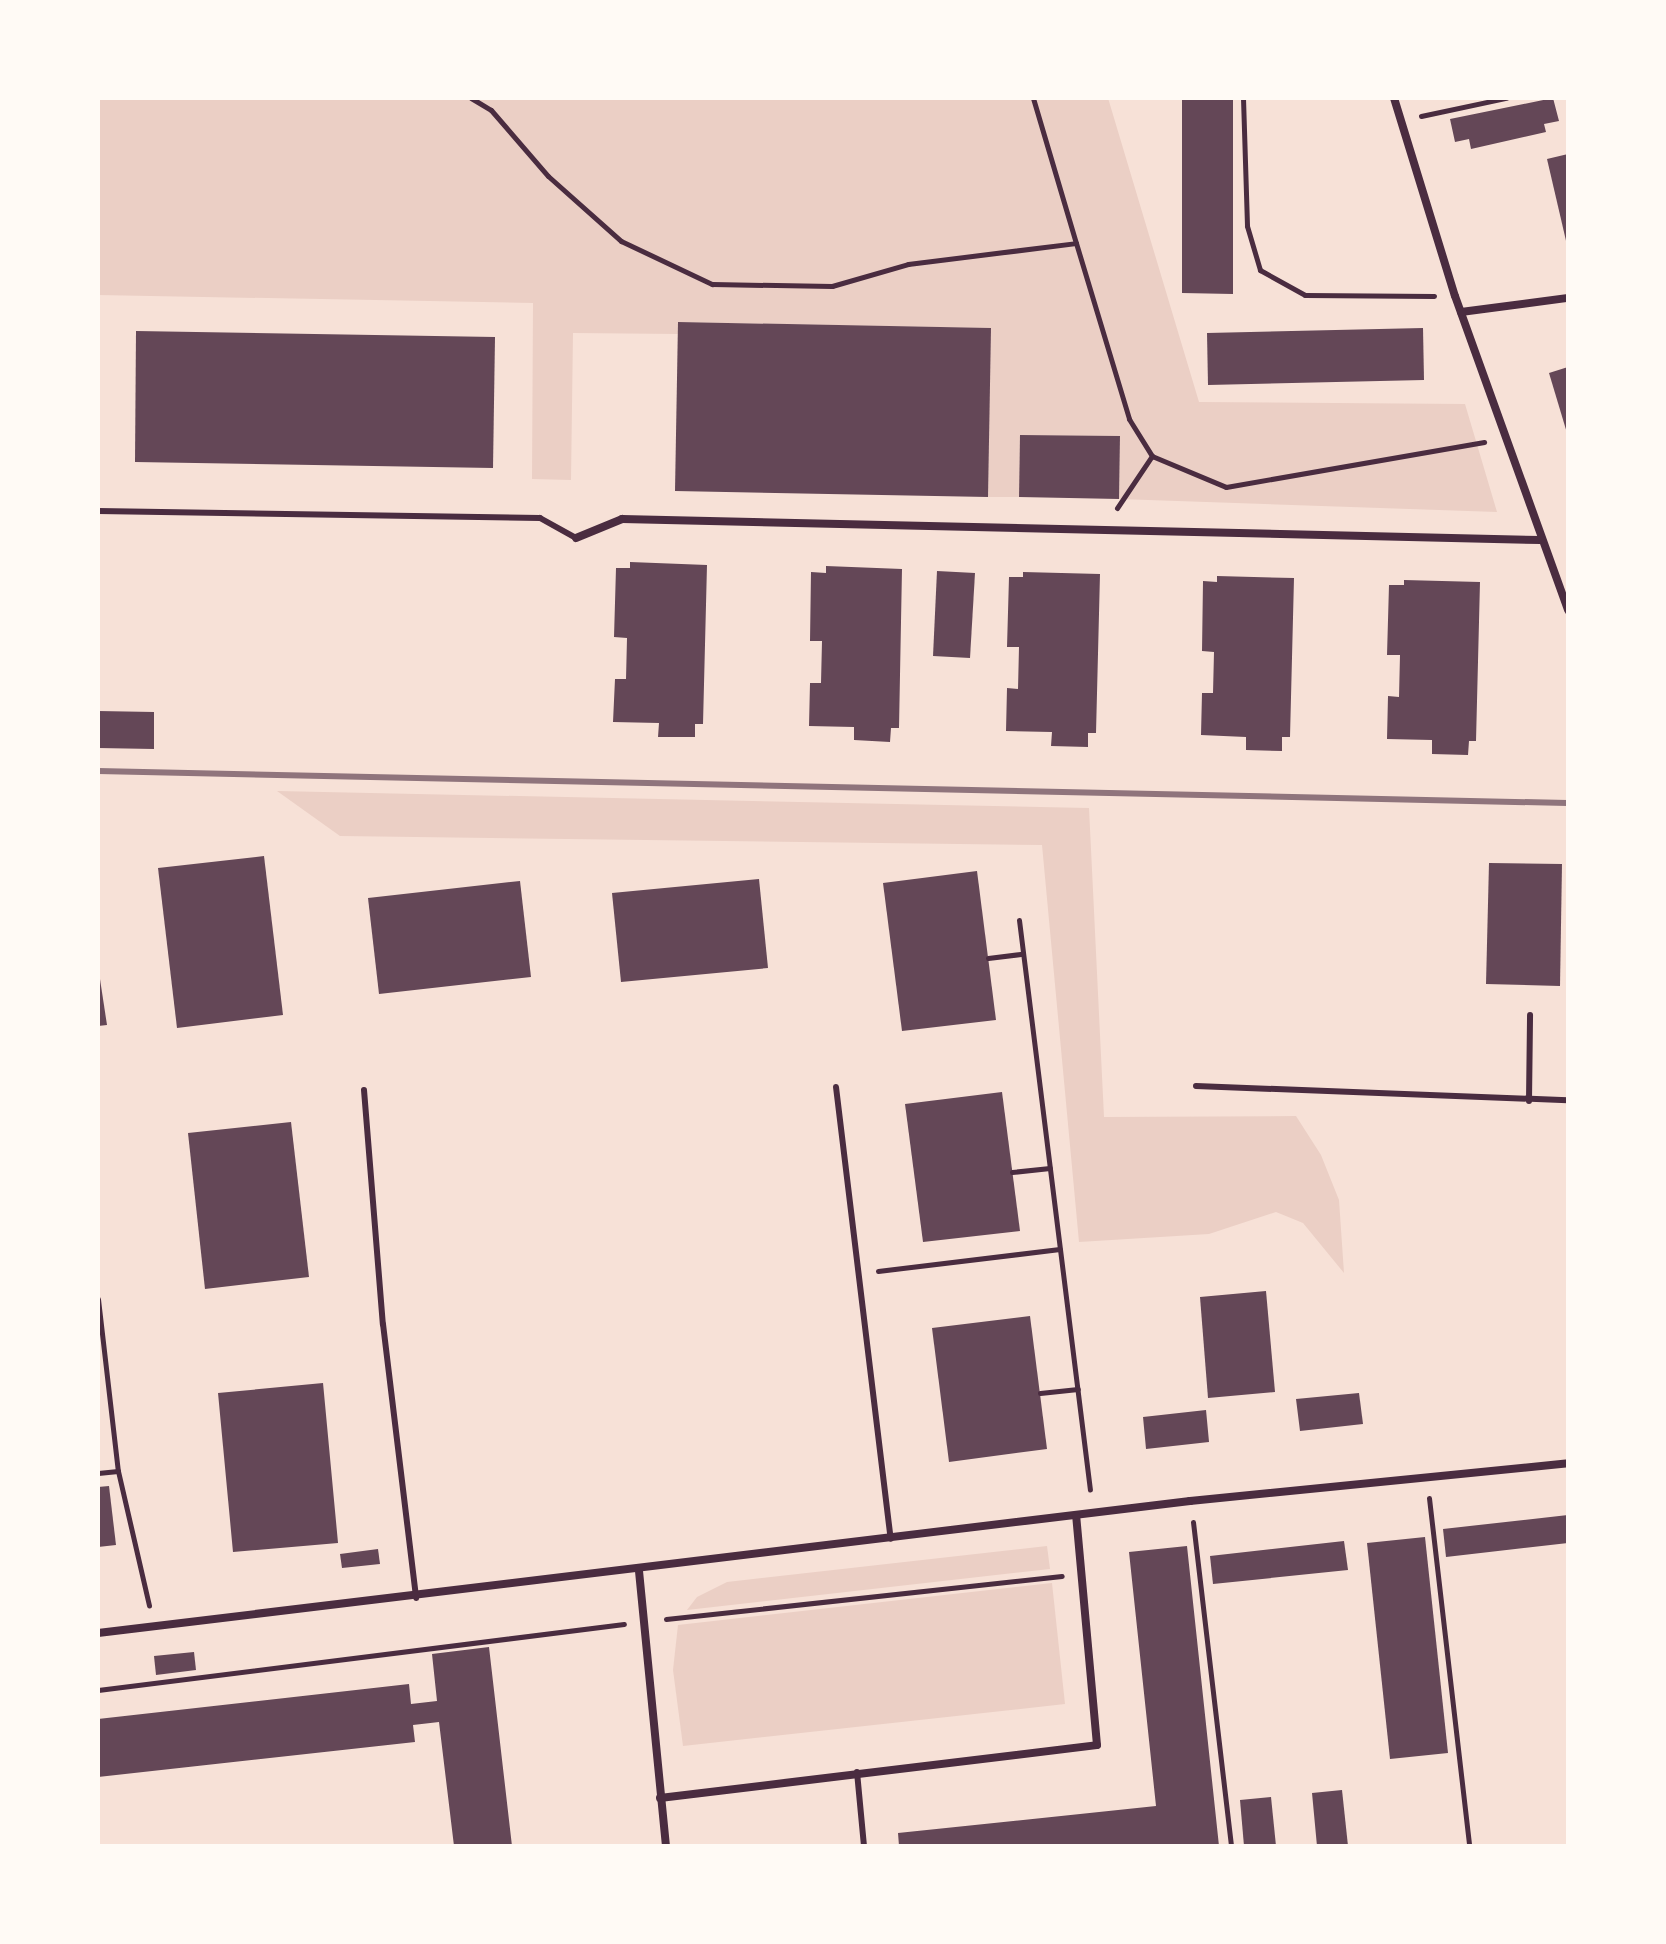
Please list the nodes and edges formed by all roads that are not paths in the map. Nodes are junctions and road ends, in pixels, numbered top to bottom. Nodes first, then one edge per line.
1 (1394, 98) edge
2 (1568, 298) edge
3 (1461, 312) junction
4 (98, 511) edge
5 (576, 538) joint
6 (1541, 540) junction
7 (1568, 610) edge
8 (1530, 1015) dead end
9 (1196, 1086) dead end
10 (836, 1087) dead end
11 (364, 1090) dead end
12 (1568, 1100) edge
13 (1529, 1101) junction
14 (1568, 1463) edge
15 (1076, 1516) junction
16 (891, 1539) junction
17 (639, 1571) junction
18 (416, 1598) junction
19 (98, 1633) edge
20 (857, 1772) junction
21 (660, 1798) junction
22 (666, 1846) edge
23 (864, 1846) edge

1 - 3 street
2 - 3 street
3 - 6 street
4 - 5 lane
5 - 6 street
6 - 7 street
8 - 13 lane
9 - 13 lane
10 - 16 lane
11 - 18 lane
12 - 13 lane
14 - 15 street
15 - 16 street
15 - 20 street
16 - 17 street
17 - 18 street
17 - 21 street
18 - 19 street
20 - 21 street
20 - 23 lane
21 - 22 street

